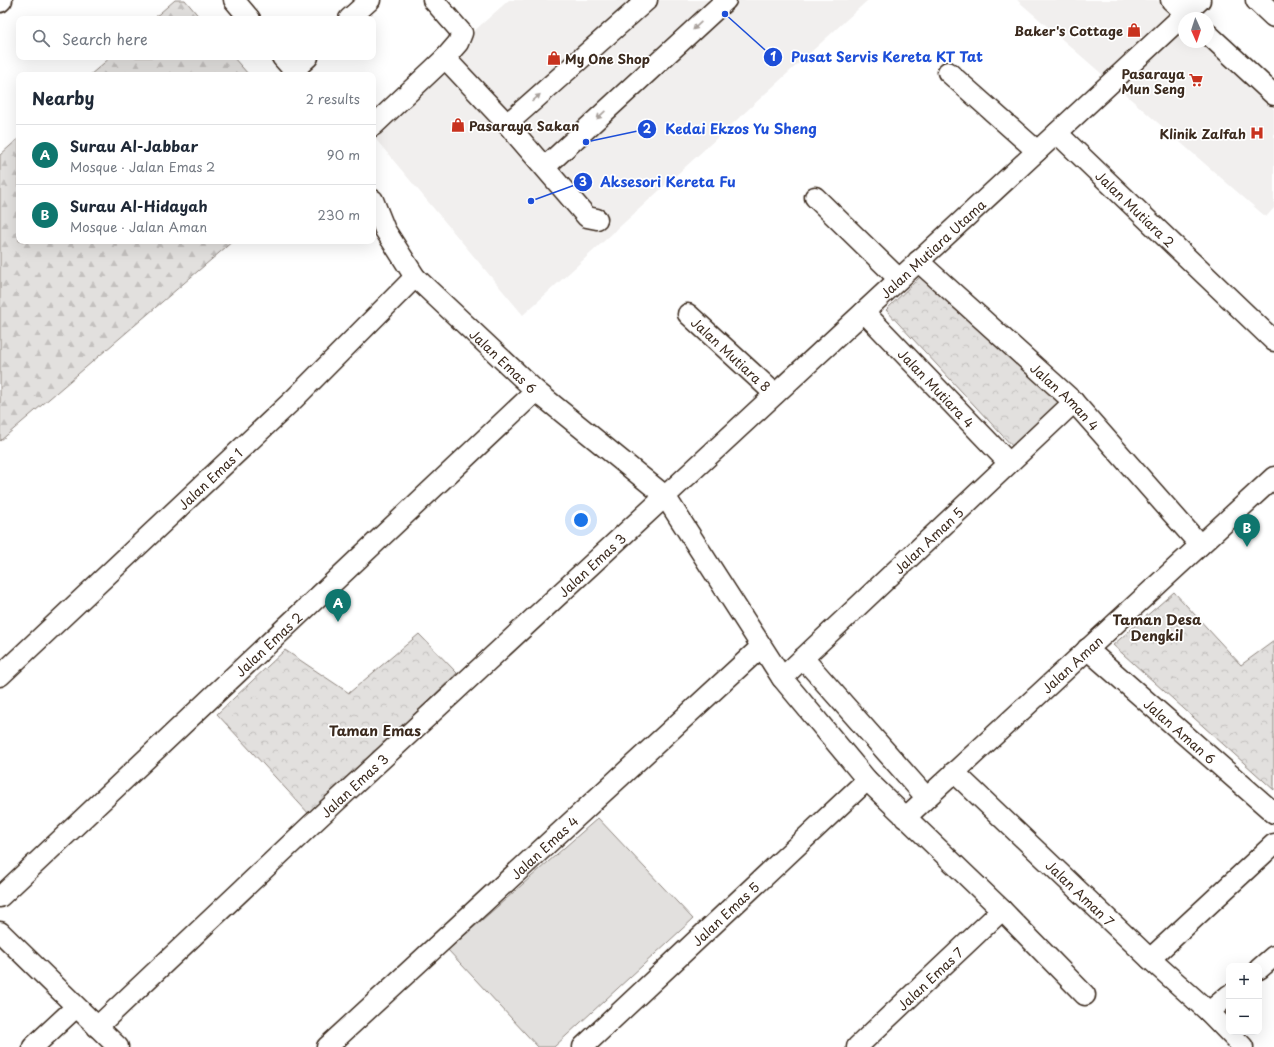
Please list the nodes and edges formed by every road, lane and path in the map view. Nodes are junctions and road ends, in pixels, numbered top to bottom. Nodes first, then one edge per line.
1 (234, 0) edge
2 (370, 0) edge
3 (434, 0) edge
4 (647, 0) edge
5 (726, 0) edge
6 (1171, 0) edge
7 (1257, 0) edge
8 (1192, 10) edge
9 (247, 16) edge
10 (352, 16) edge
11 (1274, 16) edge
12 (1214, 40) edge
13 (445, 58) junction
14 (303, 60) edge
15 (291, 67) edge
16 (948, 72) dead end
17 (1274, 96) edge
18 (376, 123) edge
19 (507, 124) junction
20 (1056, 133) junction
21 (1037, 151) junction
22 (545, 167) junction
23 (815, 197) dead end
24 (376, 208) edge
25 (597, 220) dead end
26 (918, 261) junction
27 (416, 277) junction
28 (899, 279) junction
29 (864, 312) junction
30 (688, 314) dead end
31 (1274, 341) edge
32 (536, 391) junction
33 (775, 394) junction
34 (1074, 402) junction
35 (1009, 463) junction
36 (1274, 477) edge
37 (665, 496) junction
38 (1200, 545) junction
39 (761, 647) junction
40 (1087, 649) junction
41 (803, 658) junction
42 (0, 676) edge
43 (782, 678) junction
44 (954, 772) junction
45 (867, 780) junction
46 (926, 797) junction
47 (1274, 813) edge
48 (905, 818) junction
49 (1274, 844) edge
50 (0, 897) edge
51 (1002, 910) junction
52 (0, 932) edge
53 (1274, 956) edge
54 (1150, 959) junction
55 (1262, 966) edge
56 (1085, 995) dead end
57 (1226, 998) edge
58 (76, 1007) junction
59 (1209, 1012) junction
60 (97, 1027) junction
61 (33, 1047) edge
62 (118, 1047) edge
63 (327, 1047) edge
64 (583, 1047) edge
65 (857, 1047) edge
66 (1242, 1047) edge

1 - 9 street
2 - 10 street
3 - 13 street
19 -> 4 street
5 -> 22 street
6 - 8 street
7 - 11 main road
8 - 20 street, Jalan Mutiara Utama
12 - 17 street
13 - 18 street
13 - 19 street
14 - 15 street
16 - 21 street
19 - 22 street
20 - 21 street, Jalan Mutiara Utama
20 - 31 street, Jalan Mutiara 2
21 - 26 street, Jalan Mutiara Utama
22 - 25 street
23 - 28 street
24 - 27 street, Jalan Emas 6
26 - 28 street, Jalan Mutiara Utama
26 - 34 street, Jalan Aman 4
27 - 32 street, Jalan Emas 6
27 - 42 street, Jalan Emas 1
28 - 29 street, Jalan Mutiara Utama
29 - 33 street, Jalan Mutiara Utama
29 - 35 street, Jalan Mutiara 4
30 - 33 street, Jalan Mutiara 8
32 - 37 street, Jalan Emas 6
32 - 50 street, Jalan Emas 2
33 - 37 street, Jalan Mutiara Utama
34 - 35 street, Jalan Aman 5
34 - 38 street, Jalan Aman 4
35 - 41 street, Jalan Aman 5
36 - 38 street, Jalan Aman
37 - 39 street, Jalan Emas 6
37 - 60 street, Jalan Emas 3
38 - 40 street, Jalan Aman
39 - 43 street, Jalan Emas 6
39 - 63 street, Jalan Emas 4
40 - 44 street, Jalan Aman
40 - 47 street, Jalan Aman 6
41 - 43 street, Jalan Aman 5
41 - 46 street
43 - 45 street, Jalan Emas 6
44 - 46 street, Jalan Aman
44 - 54 street, Jalan Aman 7
45 - 48 street, Jalan Emas 6
45 - 64 street, Jalan Emas 5
46 - 48 street, Jalan Aman
48 - 51 street, Jalan Emas 6
49 - 54 street
51 - 56 street, Jalan Emas 6
51 - 65 street, Jalan Emas 7
52 - 58 street
53 - 55 street
54 - 59 street, Jalan Aman 7
57 - 59 street
58 - 60 street
58 - 61 street
59 - 66 street, Jalan Aman 7
60 - 62 street

